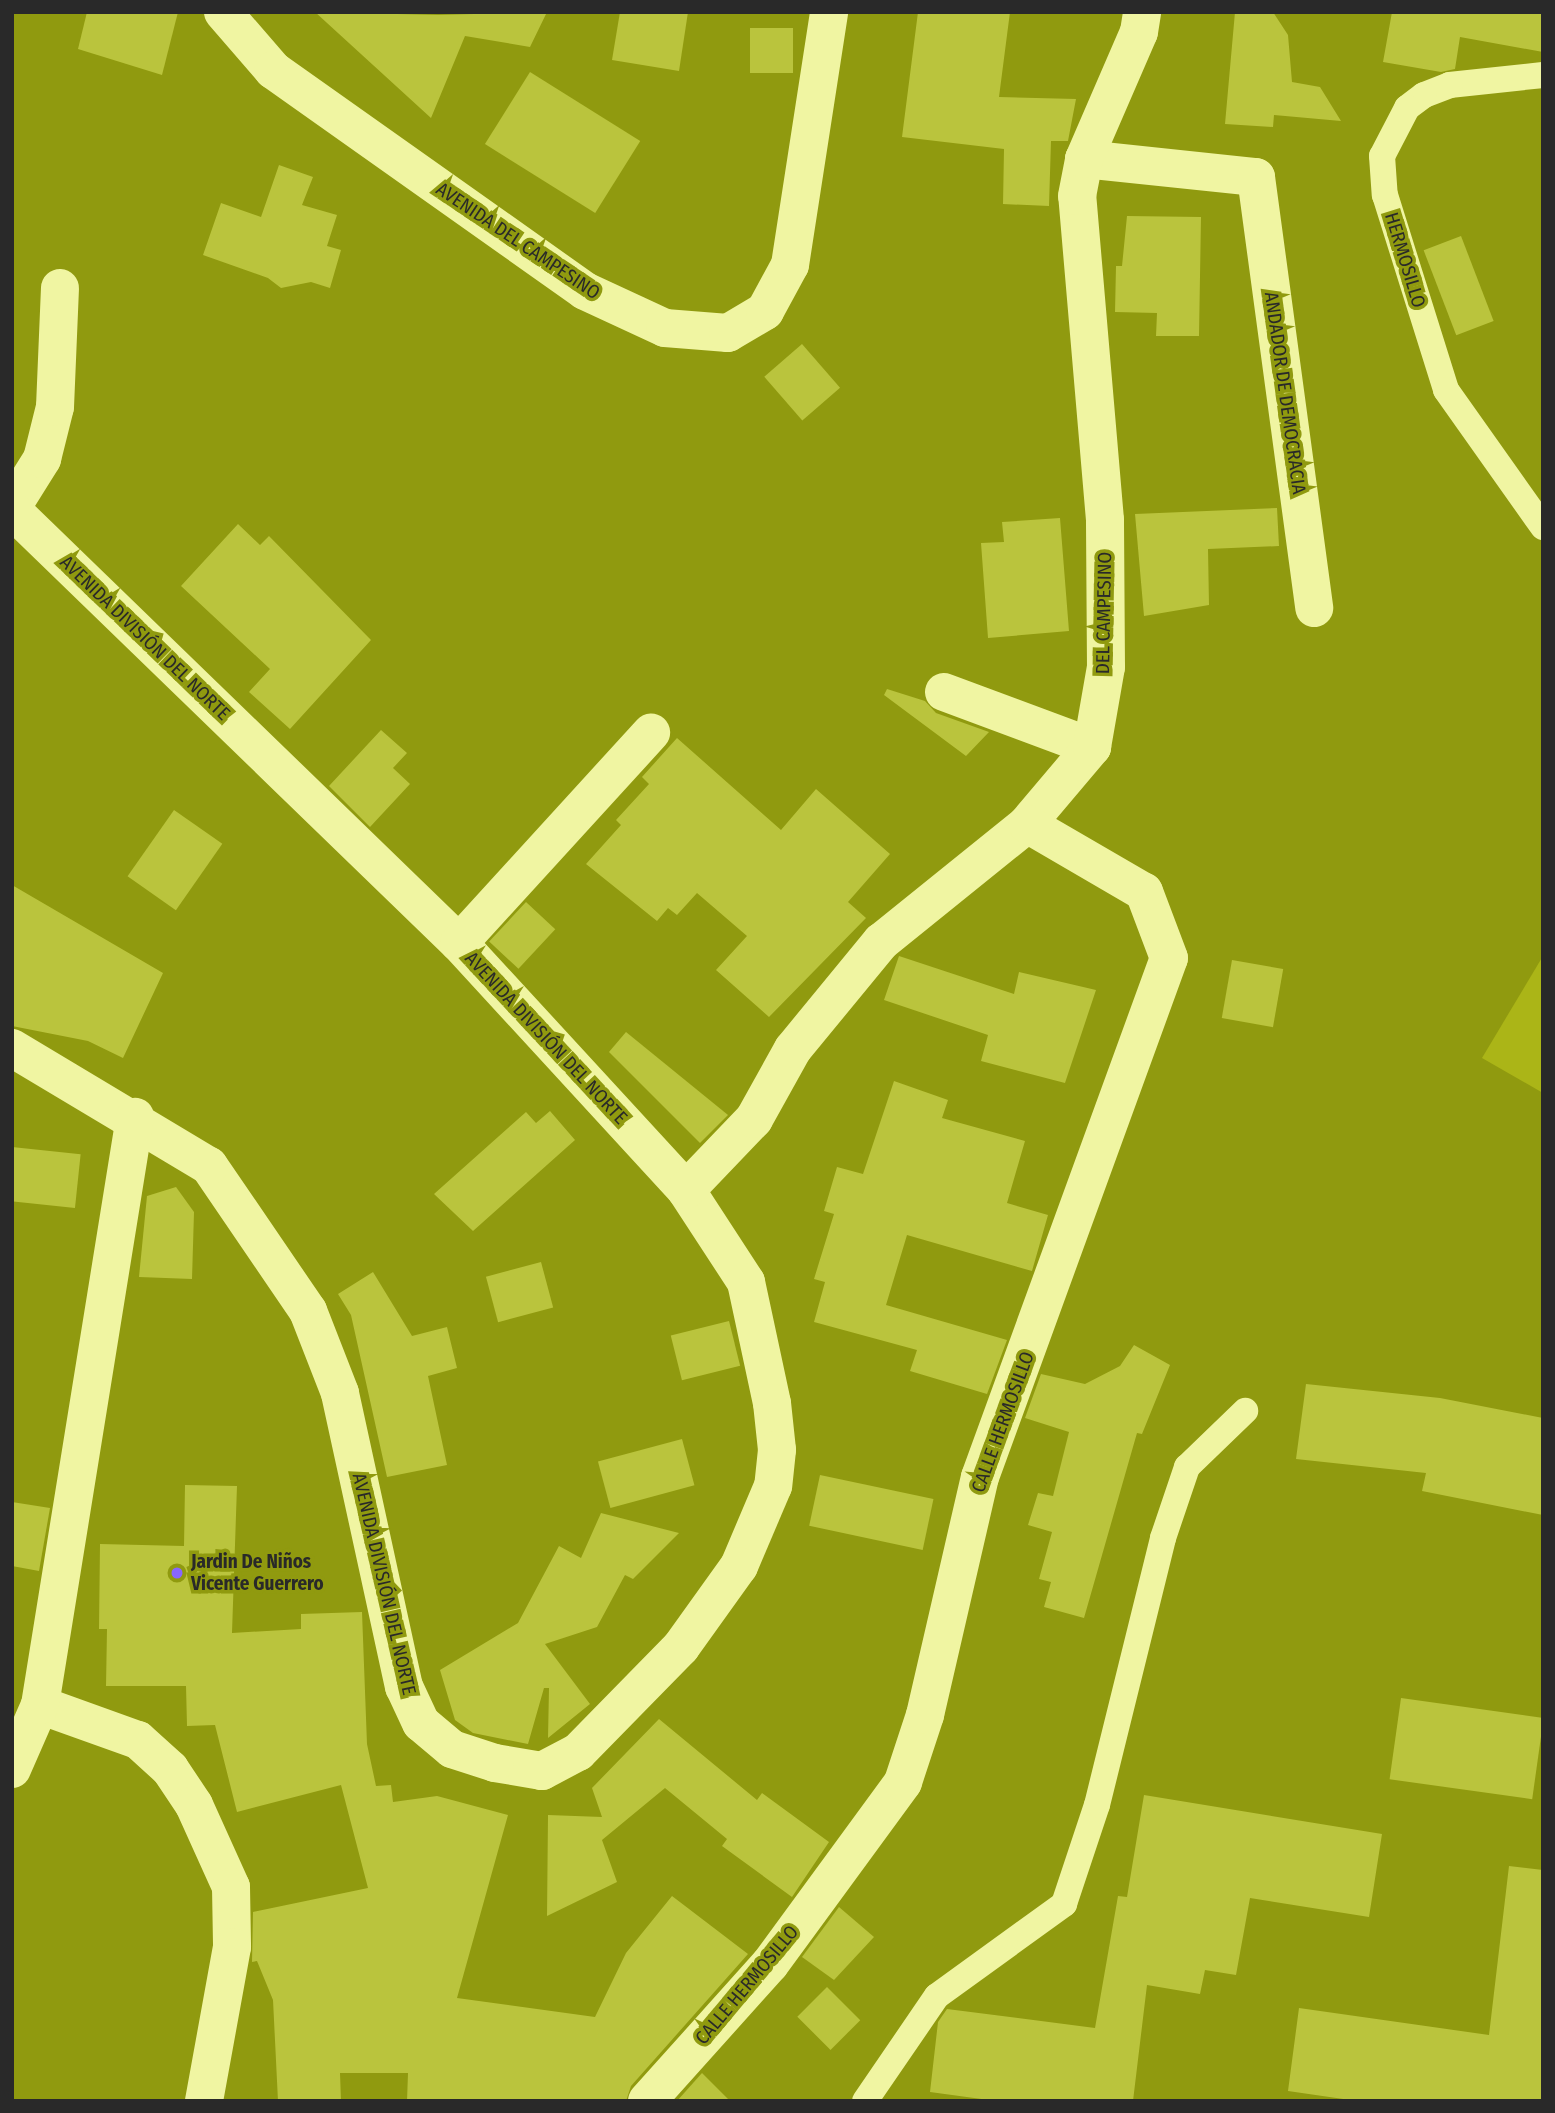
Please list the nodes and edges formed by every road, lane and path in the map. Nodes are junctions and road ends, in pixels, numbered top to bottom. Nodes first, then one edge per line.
1 (223, 12) edge
2 (829, 12) edge
3 (1142, 12) edge
4 (1543, 75) edge
5 (1084, 159) junction
6 (60, 288) dead end
7 (12, 508) edge
8 (1543, 527) edge
9 (1314, 608) dead end
10 (944, 692) dead end
11 (651, 733) dead end
12 (1092, 747) junction
13 (1027, 824) junction
14 (459, 943) junction
15 (12, 1048) edge
16 (135, 1117) junction
17 (686, 1190) junction
18 (1245, 1411) dead end
19 (40, 1705) junction
20 (12, 1769) edge
21 (204, 2101) edge
22 (647, 2101) edge
23 (864, 2101) edge

1 - 2 street, AVENIDA DEL CAMPESINO
3 - 5 street, DEL CAMPESINO
4 - 8 lane, HERMOSILLO
5 - 9 street, ANDADOR DE DEMOCRACIA
5 - 12 street, DEL CAMPESINO
6 - 7 street
7 - 14 street, AVENIDA DIVISIÓN DEL NORTE
10 - 12 street
11 - 14 street
12 - 13 street, DEL CAMPESINO
13 - 17 street, DEL CAMPESINO
13 - 22 street, CALLE HERMOSILLO
14 - 17 street, AVENIDA DIVISIÓN DEL NORTE
15 - 16 street, AVENIDA DIVISIÓN DEL NORTE
16 - 17 street, AVENIDA DIVISIÓN DEL NORTE
16 - 19 street
18 - 23 lane
19 - 20 street
19 - 21 street

